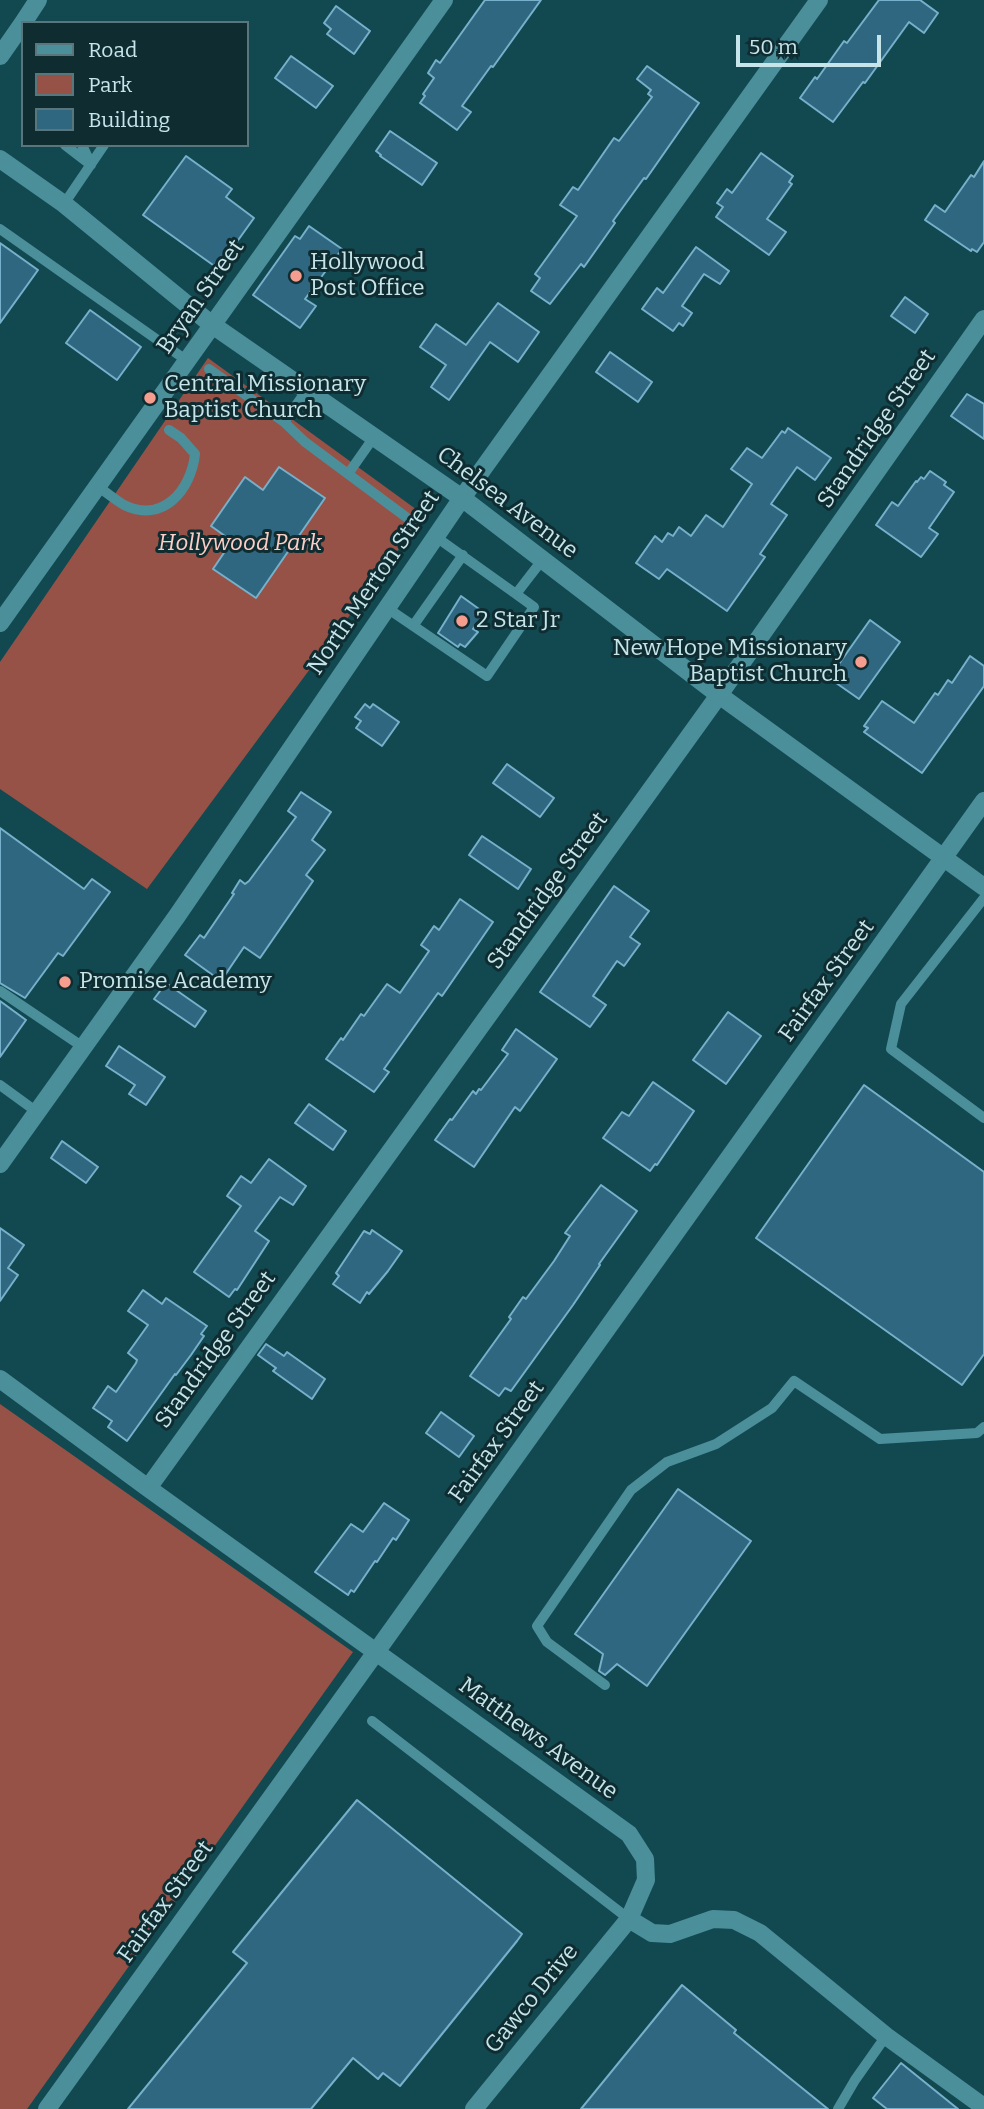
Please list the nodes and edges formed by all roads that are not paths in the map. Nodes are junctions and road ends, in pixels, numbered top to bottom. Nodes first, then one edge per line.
1 (38, 0) edge
2 (444, 0) edge
3 (819, 0) edge
4 (24, 21) edge
5 (21, 26) edge
6 (0, 56) edge
7 (68, 147) edge
8 (83, 147) edge
9 (103, 147) edge
10 (0, 159) edge
11 (91, 165) junction
12 (64, 204) junction
13 (0, 229) edge
14 (984, 319) edge
15 (211, 324) junction
16 (186, 360) junction
17 (209, 369) dead end
18 (307, 390) junction
19 (284, 422) junction
20 (169, 430) dead end
21 (374, 437) junction
22 (348, 474) junction
23 (97, 486) junction
24 (463, 498) junction
25 (406, 517) dead end
26 (436, 537) junction
27 (463, 555) junction
28 (542, 559) junction
29 (516, 594) junction
30 (387, 608) junction
31 (0, 623) edge
32 (413, 626) junction
33 (719, 695) junction
34 (984, 801) edge
35 (944, 858) junction
36 (984, 887) edge
37 (984, 898) edge
38 (0, 991) edge
39 (83, 1047) junction
40 (0, 1085) edge
41 (37, 1112) junction
42 (984, 1118) edge
43 (0, 1164) edge
44 (0, 1378) edge
45 (984, 1427) edge
46 (148, 1488) junction
47 (376, 1653) junction
48 (605, 1685) dead end
49 (372, 1721) dead end
50 (628, 1919) junction
51 (886, 2036) junction
52 (984, 2107) edge
53 (47, 2109) edge
54 (474, 2109) edge
55 (838, 2109) edge

1 - 4 street
2 - 15 street, Bryan Street
3 - 24 street, North Merton Street
5 - 6 street
7 - 11 lane
8 - 11 lane
9 - 11 lane
10 - 12 street, Chelsea Avenue
11 - 12 lane
12 - 15 street, Chelsea Avenue
13 - 16 lane
14 - 33 street, Standridge Street
15 - 16 street, Bryan Street
15 - 18 street, Chelsea Avenue
16 - 23 street, Bryan Street
17 - 19 lane
18 - 19 lane
18 - 21 street, Chelsea Avenue
19 - 22 lane
20 - 23 lane
21 - 22 lane
21 - 24 street, Chelsea Avenue
22 - 25 lane
23 - 31 street, Bryan Street
24 - 26 street, North Merton Street
24 - 28 street, Chelsea Avenue
26 - 27 lane
26 - 30 street, North Merton Street
27 - 29 lane
27 - 32 lane
28 - 29 lane
28 - 33 street, Chelsea Avenue
29 - 32 lane
30 - 32 lane
30 - 39 street, North Merton Street
33 - 35 street, Chelsea Avenue
33 - 46 street, Standridge Street
34 - 35 street, Fairfax Street
35 - 36 street, Chelsea Avenue
35 - 47 street, Fairfax Street
37 - 42 lane
38 - 39 lane
39 - 41 street, North Merton Street
40 - 41 lane
41 - 43 street, North Merton Street
44 - 46 street, Matthews Avenue
45 - 48 lane
46 - 47 street, Matthews Avenue
47 - 50 street, Matthews Avenue
47 - 53 street, Fairfax Street
49 - 50 lane
50 - 51 street
50 - 54 street, Gawco Drive
51 - 52 street
51 - 55 lane

